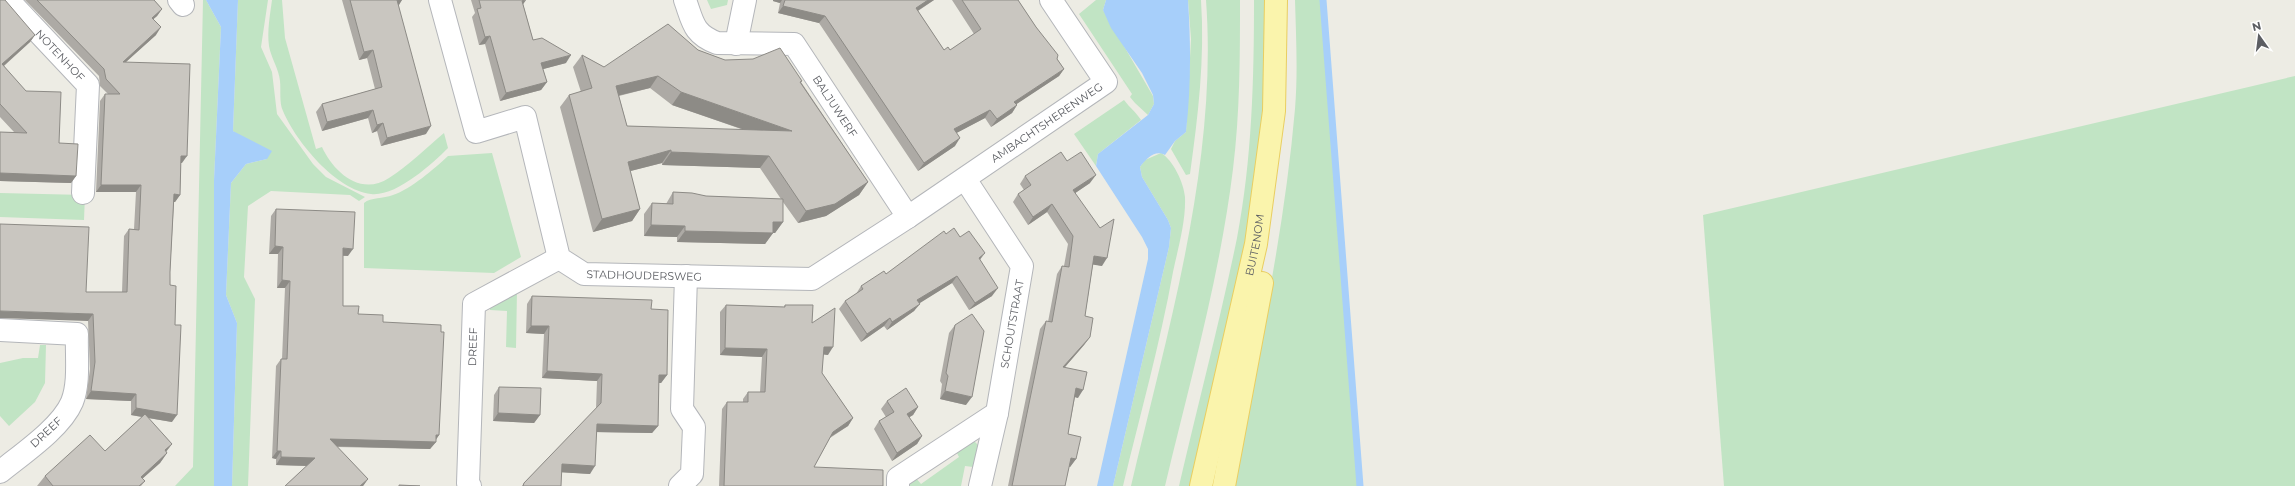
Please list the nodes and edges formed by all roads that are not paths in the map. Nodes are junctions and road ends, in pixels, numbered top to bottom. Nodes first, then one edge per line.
1 (8, 0) edge
2 (440, 0) edge
3 (685, 0) edge
4 (745, 0) edge
5 (1051, 0) edge
6 (1276, 0) edge
7 (1287, 0) edge
8 (736, 44) junction
9 (965, 179) junction
10 (83, 193) dead end
11 (908, 217) junction
12 (559, 258) junction
13 (686, 276) junction
14 (0, 330) edge
15 (997, 413) junction
16 (0, 472) edge
17 (470, 486) edge
18 (680, 486) edge
19 (898, 486) edge
20 (980, 486) edge
21 (1201, 486) edge
22 (1224, 486) edge

1 - 10 street, NOTENHOF
2 - 12 street
3 - 8 street, BALJUWERF
4 - 8 street
5 - 9 street, AMBACHTSHERENWEG
6 - 21 main road, BUITENOM
7 - 22 main road, BUITENOM
8 - 11 street, BALJUWERF
9 - 11 street, STADHOUDERSWEG
9 - 15 street, SCHOUTSTRAAT
11 - 13 street, STADHOUDERSWEG
12 - 13 street, STADHOUDERSWEG
12 - 17 street, DREEF
13 - 18 street
14 - 16 street, DREEF
15 - 19 street
15 - 20 street, SCHOUTSTRAAT

